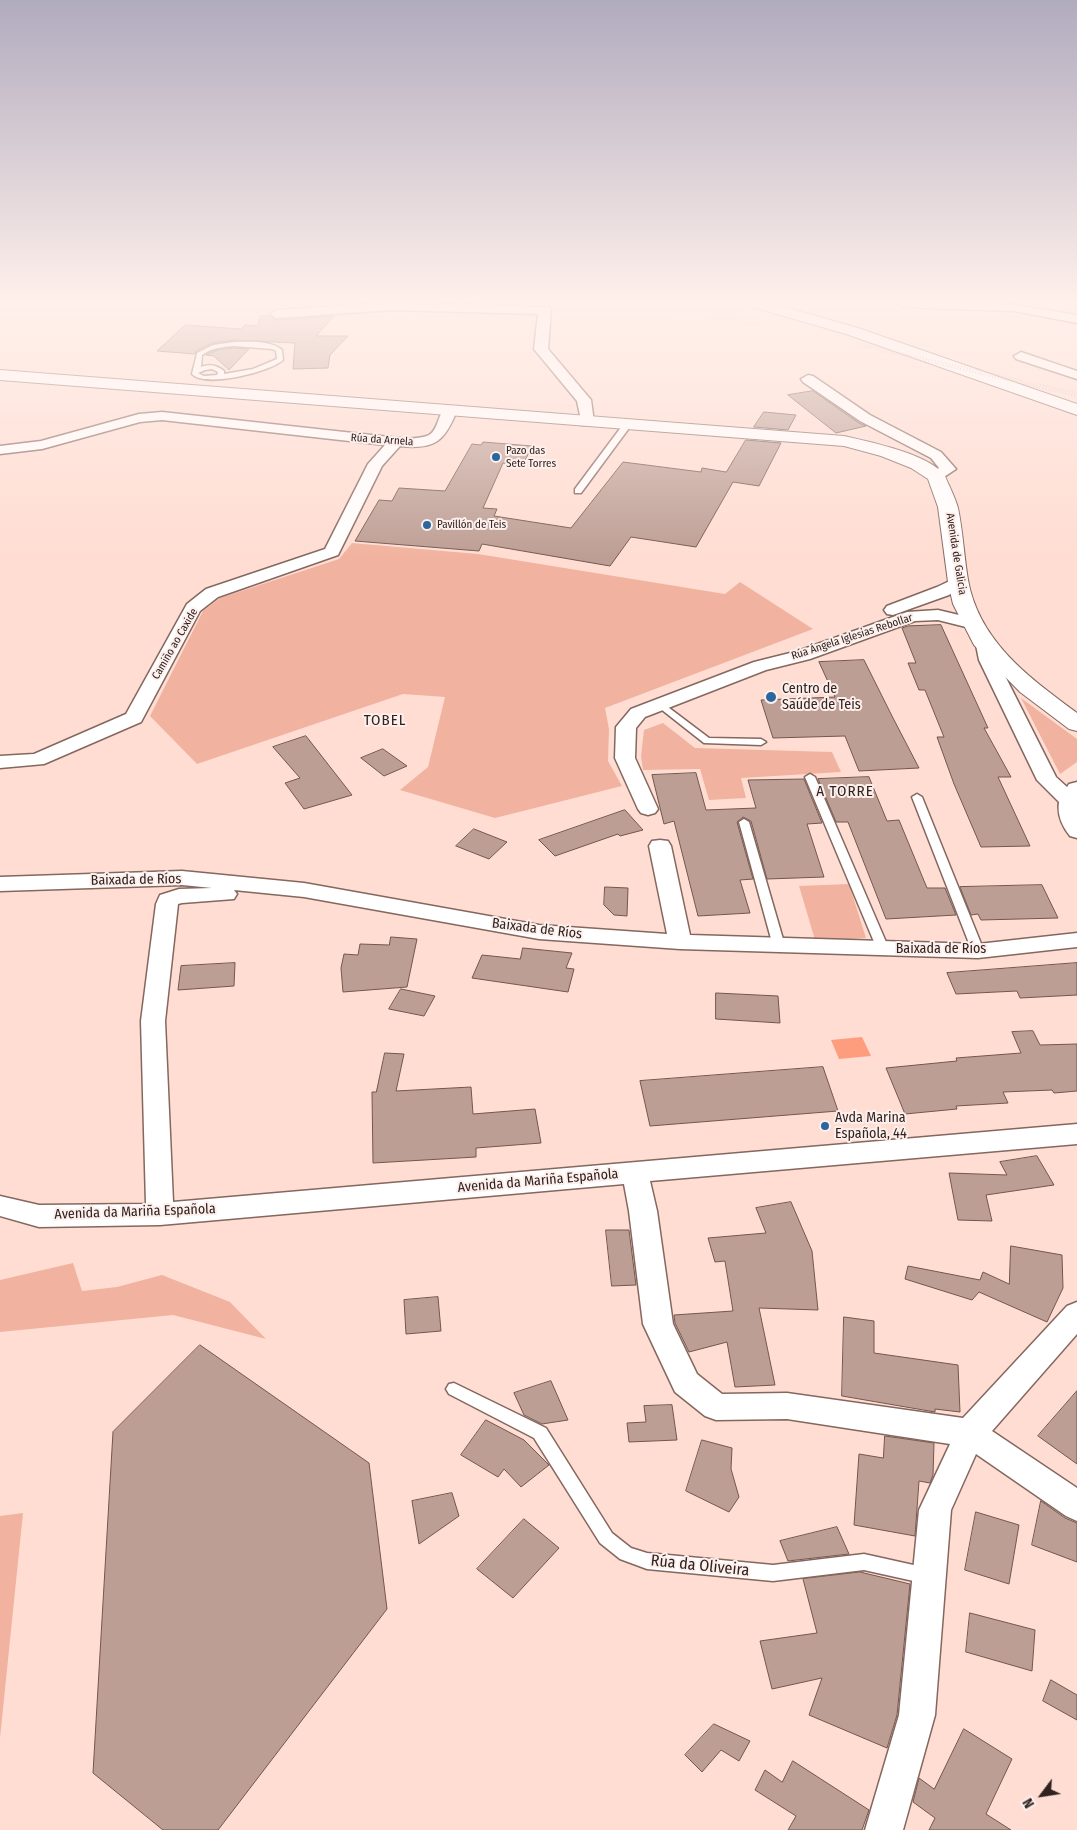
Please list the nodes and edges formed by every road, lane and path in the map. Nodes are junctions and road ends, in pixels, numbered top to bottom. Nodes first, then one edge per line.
1 (231, 387) edge
2 (573, 387) edge
3 (820, 387) edge
4 (1013, 387) edge
5 (1040, 387) edge
6 (1041, 387) edge
7 (1052, 387) edge
8 (1077, 396) edge
9 (450, 410) junction
10 (1077, 410) edge
11 (587, 422) junction
12 (628, 424) junction
13 (395, 443) junction
14 (0, 450) edge
15 (936, 476) junction
16 (578, 491) dead end
17 (958, 582) junction
18 (974, 624) junction
19 (985, 645) junction
20 (760, 666) junction
21 (660, 704) junction
22 (1077, 724) edge
23 (760, 742) dead end
24 (0, 762) edge
25 (810, 776) dead end
26 (1074, 795) edge
27 (917, 797) dead end
28 (648, 809) dead end
29 (744, 822) dead end
30 (1077, 832) edge
31 (660, 846) dead end
32 (0, 884) edge
33 (263, 886) junction
34 (1077, 940) edge
35 (680, 942) junction
36 (779, 946) junction
37 (884, 949) junction
38 (978, 951) junction
39 (1077, 1134) edge
40 (635, 1172) junction
41 (0, 1206) edge
42 (160, 1214) junction
43 (1077, 1314) edge
44 (454, 1389) dead end
45 (970, 1433) junction
46 (1077, 1506) edge
47 (929, 1576) junction
48 (884, 1830) edge

1 - 9 main road
2 - 11 street
3 - 15 street
4 - 10 main road
5 - 8 path, bridge
6 - 8 path, bridge
7 - 8 main road
9 - 11 main road
9 - 13 street, Rúa da Arnela
11 - 12 main road
12 - 15 main road
12 - 16 lane
13 - 14 street, Rúa da Arnela
13 - 24 street, Camiño ao Caxide
15 - 17 main road, Avenida de Galicia
17 - 18 main road, Avenida de Galicia
17 - 20 street, Rúa Ángela Iglesias Rebollar
18 - 19 main road, Avenida de Galicia
18 - 20 street, Rúa Ángela Iglesias Rebollar
19 - 22 main road, Avenida de Galicia
19 - 26 street, Avenida de Galicia
20 - 21 street, Rúa Ángela Iglesias Rebollar
21 - 23 lane
21 - 28 street, Rúa Ángela Iglesias Rebollar
25 - 37 lane
26 - 30 street, Avenida de Galicia
27 - 38 lane
29 - 36 lane
31 - 35 street
32 - 33 street, Baixada de Ríos
33 - 35 street, Baixada de Ríos
33 - 42 street
34 - 38 street, Baixada de Ríos
35 - 36 street, Baixada de Ríos
36 - 37 street, Baixada de Ríos
37 - 38 street, Baixada de Ríos
39 - 40 street, Avenida da Mariña Española
40 - 42 street, Avenida da Mariña Española
40 - 45 street
41 - 42 street, Avenida da Mariña Española
43 - 45 street
44 - 47 lane, Rúa da Oliveira
45 - 46 street
45 - 47 street
47 - 48 street

